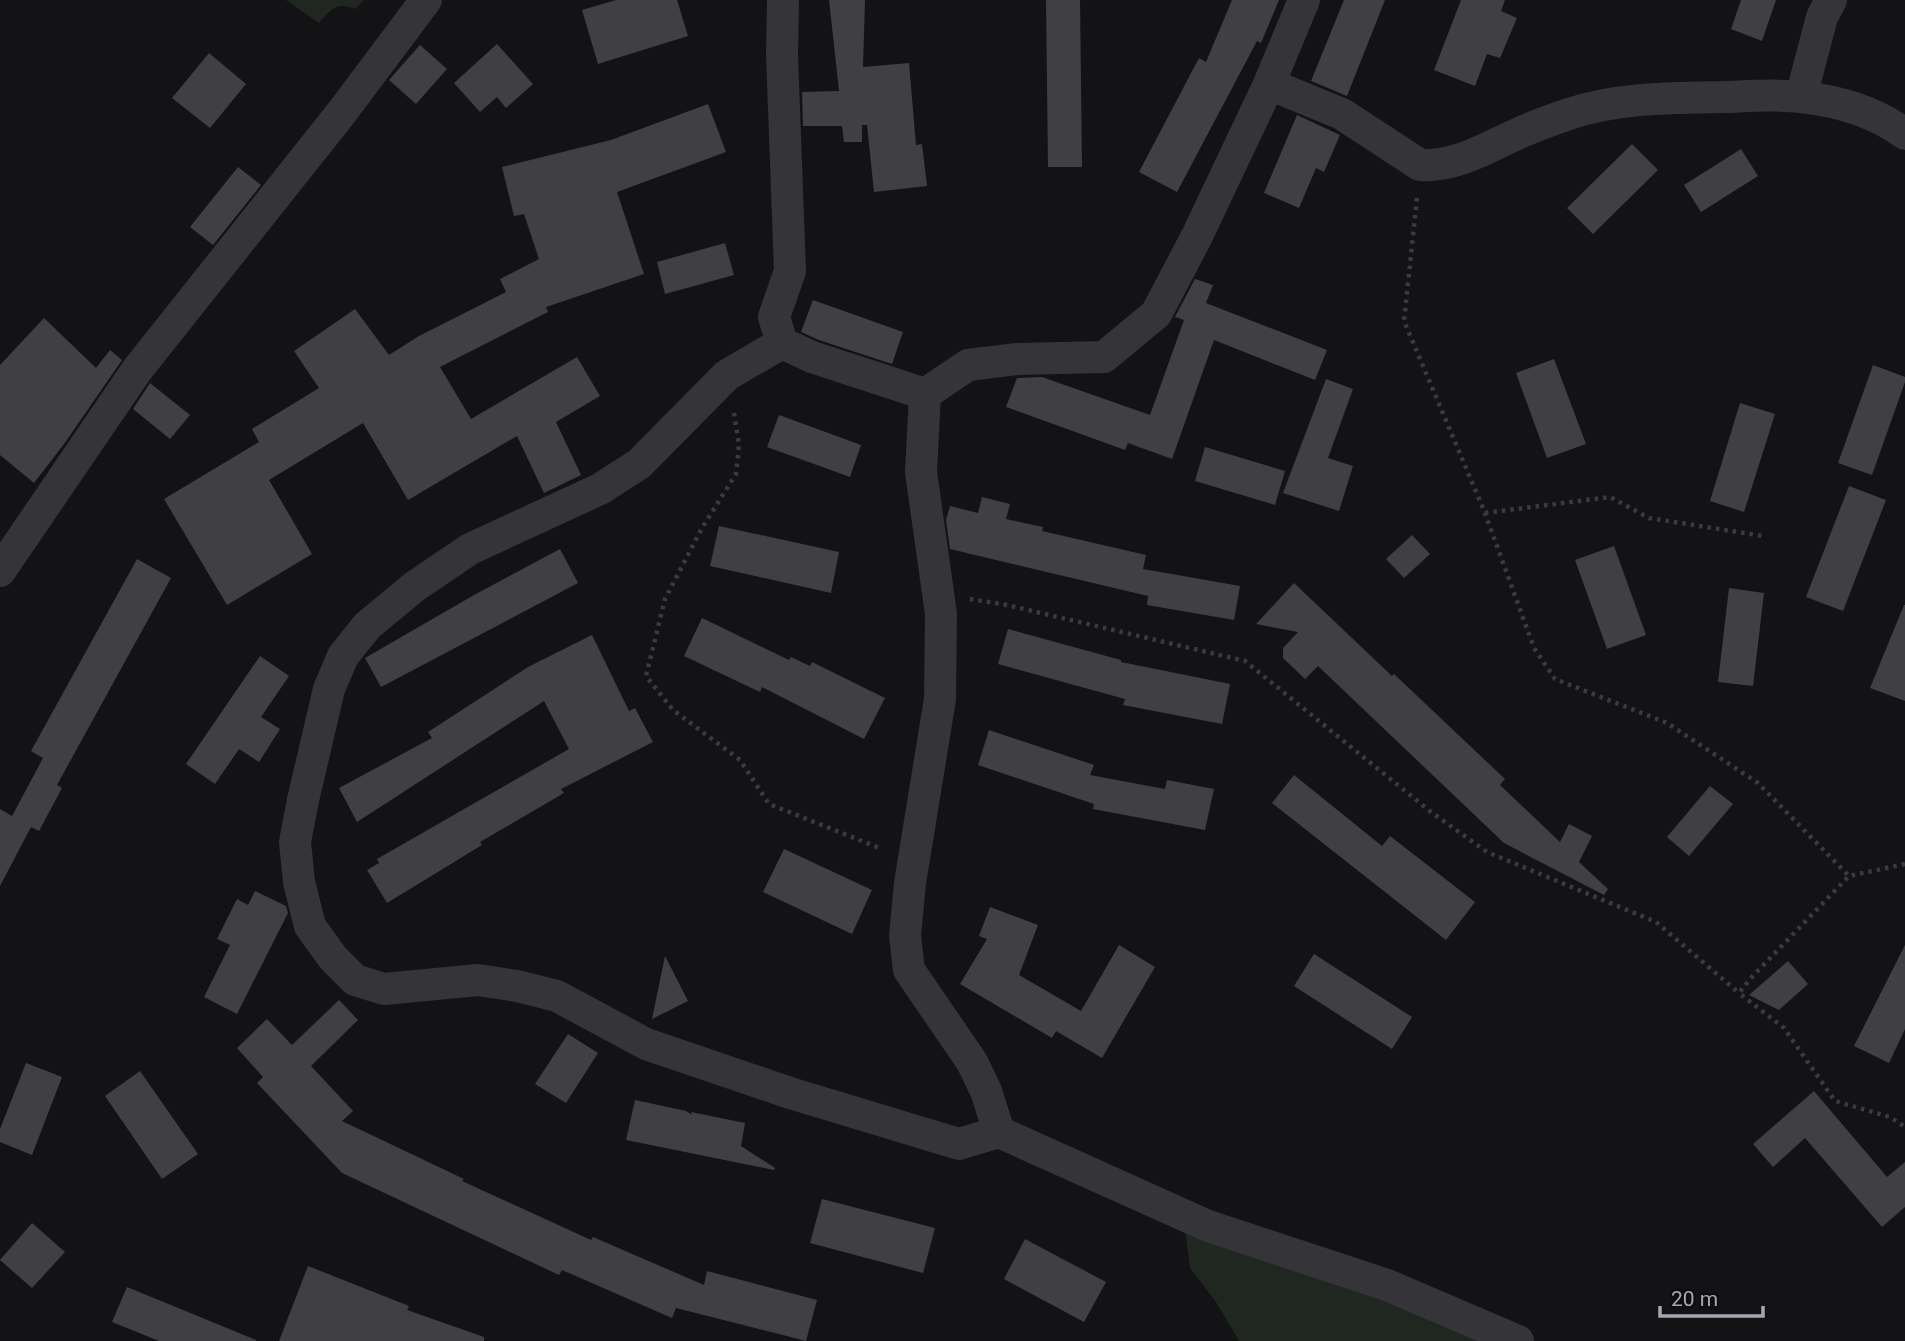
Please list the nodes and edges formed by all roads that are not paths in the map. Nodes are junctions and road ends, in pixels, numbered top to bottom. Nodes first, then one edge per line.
1 (426, 0) edge
2 (783, 0) edge
3 (1304, 0) edge
4 (1831, 0) edge
5 (1269, 84) junction
6 (1801, 97) junction
7 (1905, 134) edge
8 (782, 343) junction
9 (925, 394) junction
10 (0, 571) edge
11 (999, 1132) junction
12 (1518, 1341) edge

1 - 10 street
2 - 8 street
3 - 5 street
4 - 6 street
5 - 6 street
5 - 9 street
6 - 7 street
8 - 9 street
8 - 11 street
9 - 11 street
11 - 12 street

